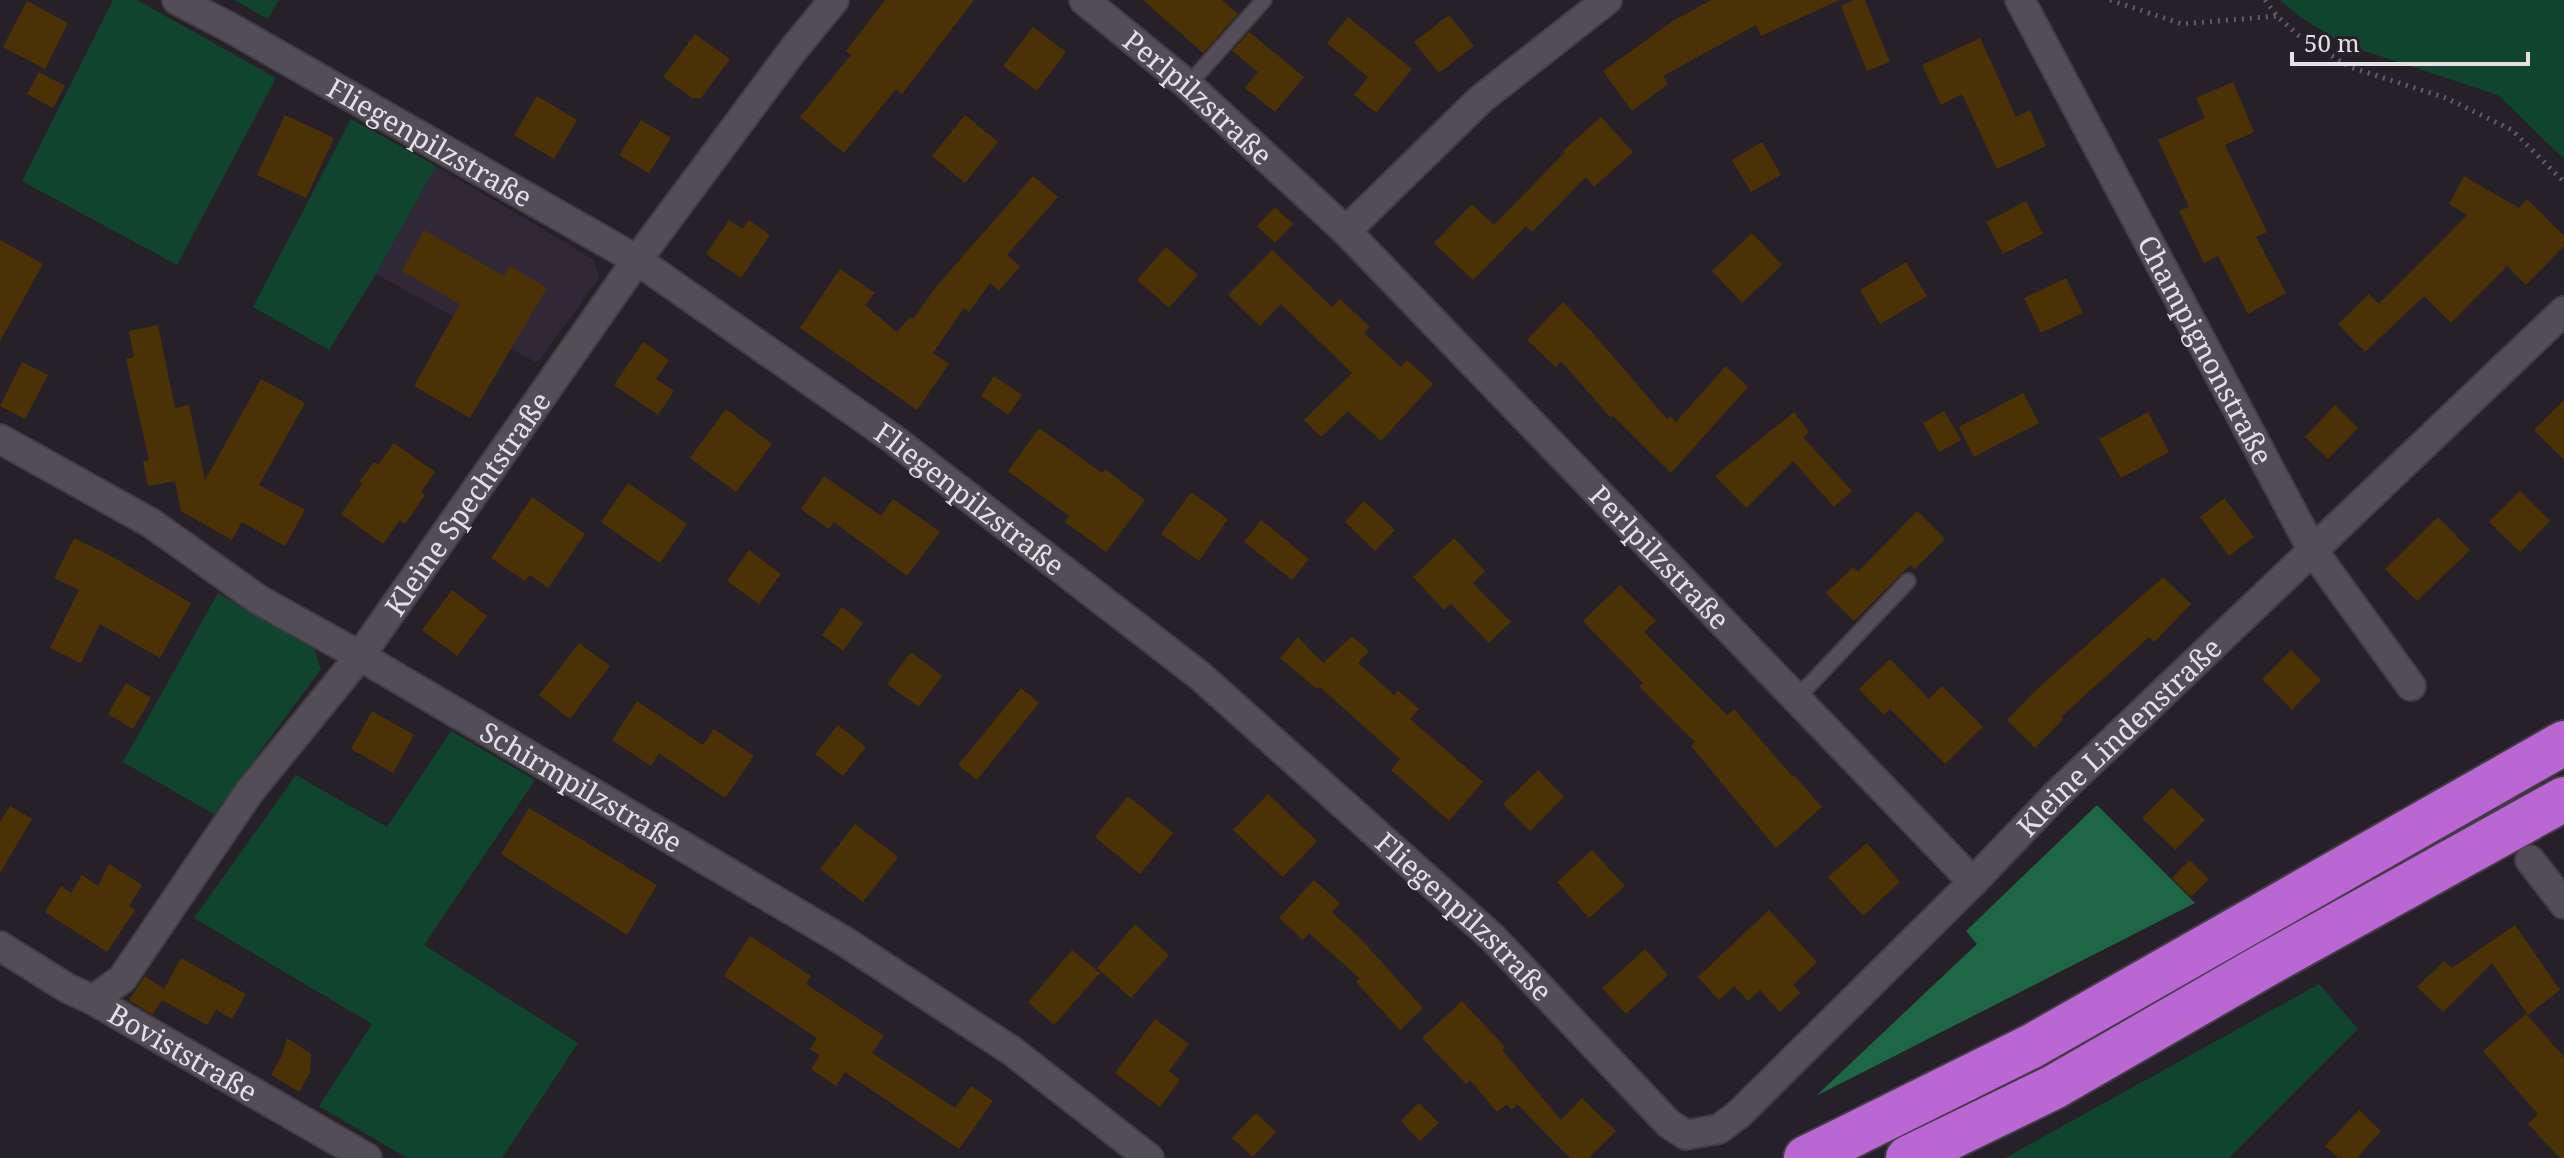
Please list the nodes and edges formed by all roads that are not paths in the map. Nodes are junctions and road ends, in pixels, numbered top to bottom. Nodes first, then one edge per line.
1 (177, 0) edge
2 (834, 0) edge
3 (1084, 0) edge
4 (1264, 0) edge
5 (1607, 0) edge
6 (2020, 0) edge
7 (1188, 85) junction
8 (1346, 231) junction
9 (637, 260) junction
10 (2564, 311) edge
11 (0, 439) edge
12 (2313, 551) junction
13 (1908, 581) dead end
14 (360, 656) junction
15 (2411, 686) dead end
16 (1797, 698) junction
17 (2564, 743) edge
18 (2564, 799) edge
19 (2530, 860) dead end
20 (1973, 882) junction
21 (2564, 904) edge
22 (0, 946) edge
23 (93, 1000) junction
24 (1669, 1124) joint
25 (367, 1158) edge
26 (1149, 1158) edge
27 (1806, 1158) edge
28 (1908, 1158) edge

1 - 9 street, Fliegenpilzstraße
2 - 9 street, Kleine Spechtstraße
3 - 7 street, Perlpilzstraße
4 - 7 lane
5 - 8 street
6 - 12 street, Champignonstraße
7 - 8 street, Perlpilzstraße
8 - 16 street, Perlpilzstraße
9 - 14 street, Kleine Spechtstraße
9 - 24 street, Fliegenpilzstraße
10 - 12 street, Kleine Lindenstraße
11 - 14 street, Schirmpilzstraße
12 - 15 street, Champignonstraße
12 - 20 street, Kleine Lindenstraße
13 - 16 lane
14 - 23 street, Kleine Spechtstraße
14 - 26 street, Schirmpilzstraße
16 - 20 street, Perlpilzstraße
17 - 27 highway
18 - 28 highway
19 - 21 street
20 - 24 street, Kleine Lindenstraße
22 - 23 street, Boviststraße
23 - 25 street, Boviststraße

